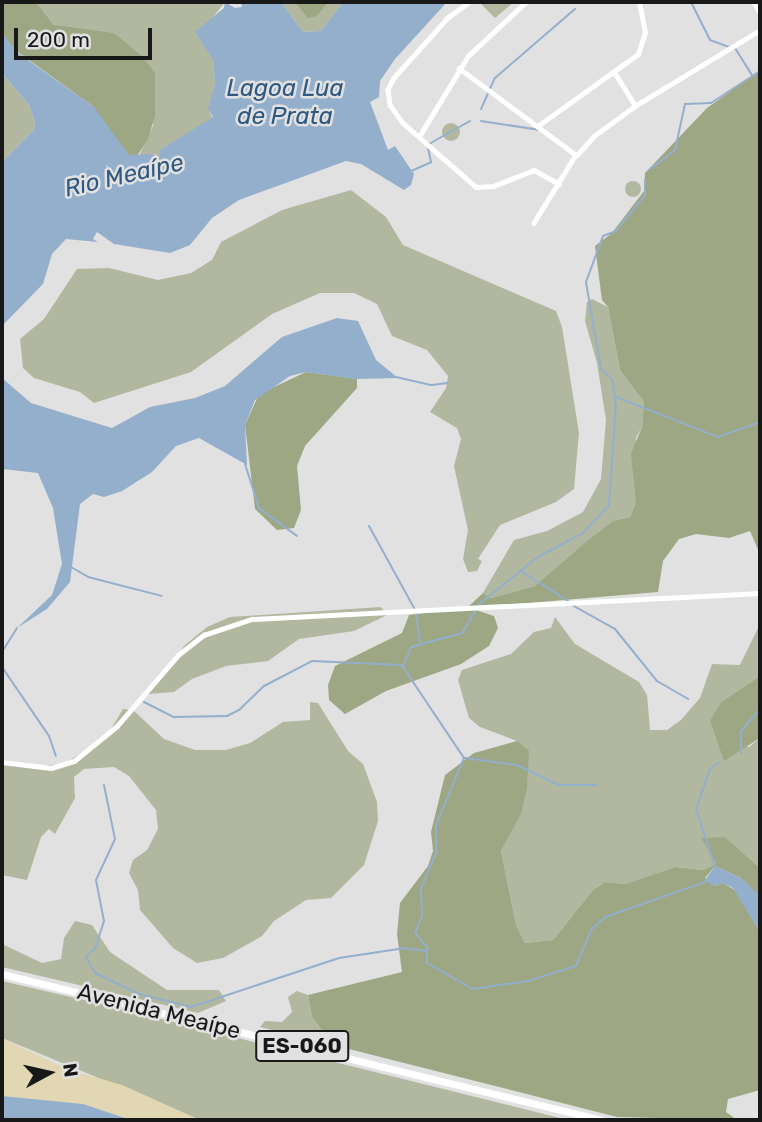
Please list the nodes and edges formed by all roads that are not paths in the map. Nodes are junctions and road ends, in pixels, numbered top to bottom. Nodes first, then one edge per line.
1 (470, 2) edge
2 (526, 2) edge
3 (639, 2) edge
4 (754, 2) edge
5 (760, 12) edge
6 (760, 30) edge
7 (459, 68) junction
8 (615, 74) junction
9 (635, 106) junction
10 (539, 125) junction
11 (420, 135) junction
12 (576, 155) junction
13 (559, 184) junction
14 (534, 223) dead end
15 (760, 593) edge
16 (2, 762) edge
17 (2, 974) edge
18 (602, 1120) edge

1 - 11 street
2 - 7 street
3 - 8 street
4 - 5 street
6 - 9 street
7 - 10 street
7 - 11 street
8 - 9 street
8 - 10 street
9 - 12 street
10 - 12 street
11 - 13 street
12 - 13 street
13 - 14 street
15 - 16 street
17 - 18 main road, Avenida Meaípe / ES-060

